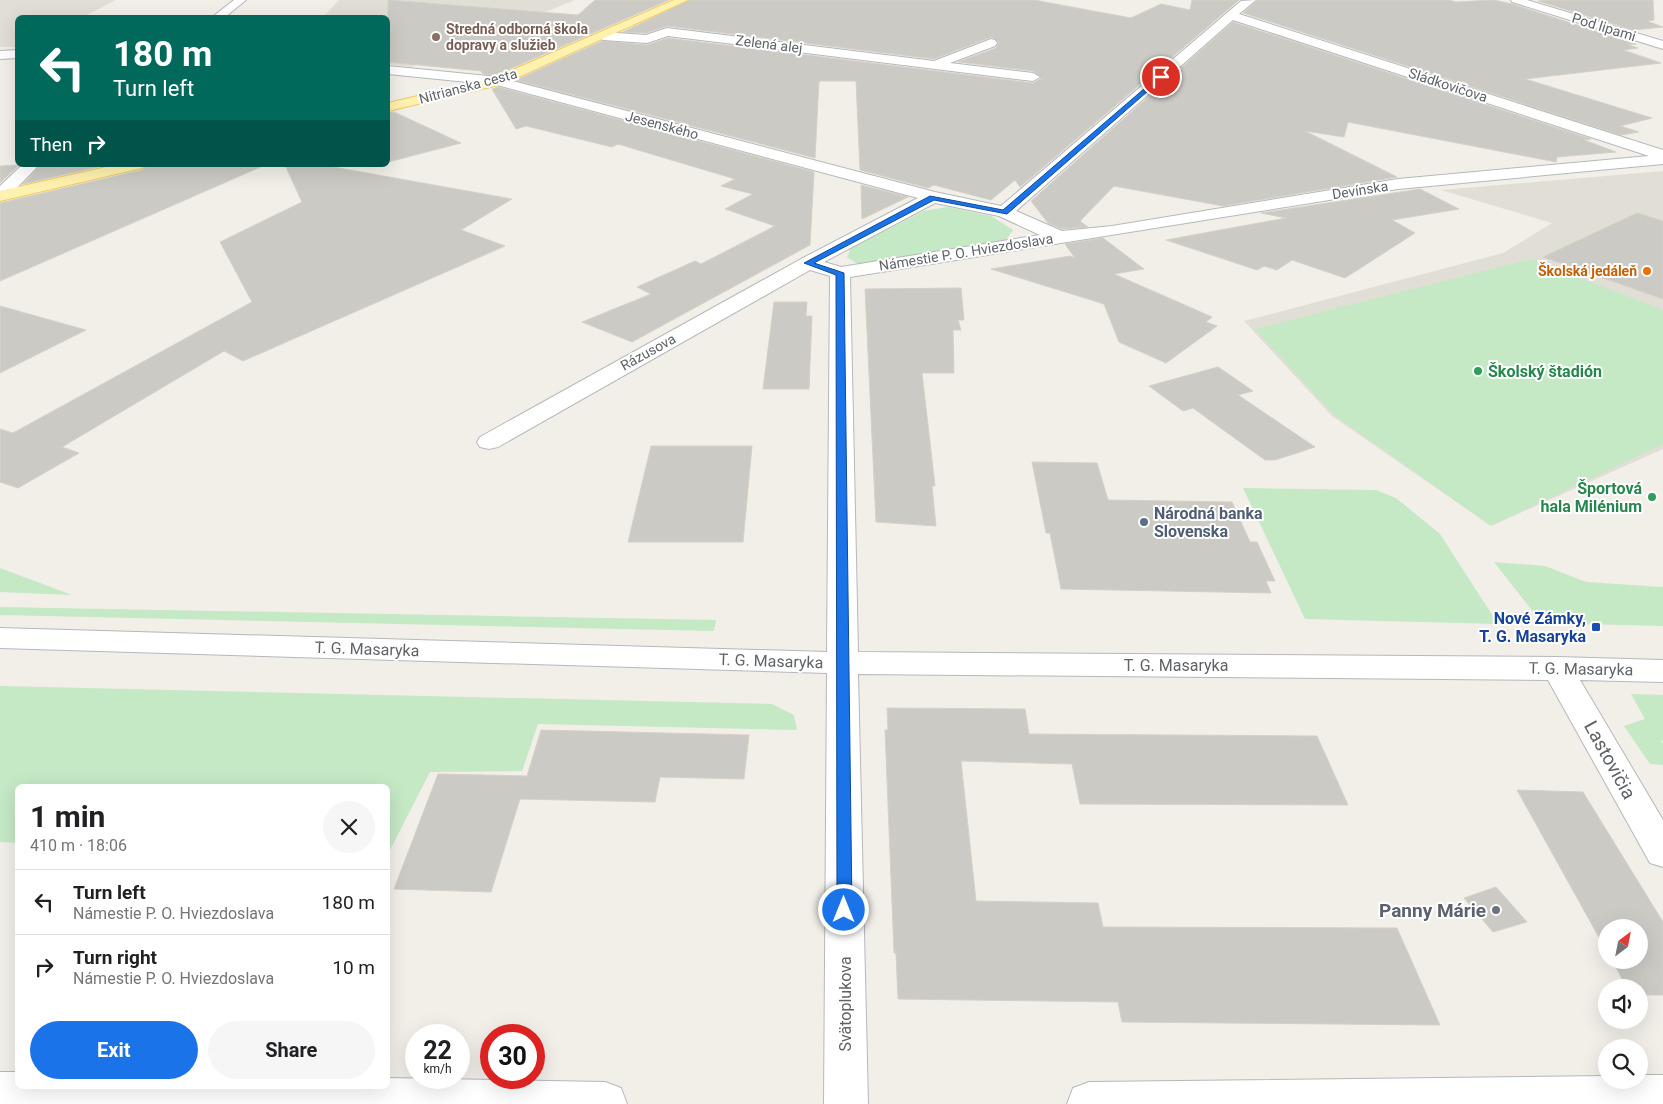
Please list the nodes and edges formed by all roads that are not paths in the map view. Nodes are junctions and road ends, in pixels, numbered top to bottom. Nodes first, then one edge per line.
1 (241, 0) edge
2 (683, 0) edge
3 (1251, 0) edge
4 (1516, 0) edge
5 (220, 15) edge
6 (1233, 16) junction
7 (603, 36) junction
8 (991, 42) dead end
9 (1663, 45) edge
10 (15, 54) edge
11 (0, 55) edge
12 (935, 64) junction
13 (390, 70) edge
14 (1033, 77) dead end
15 (498, 81) junction
16 (390, 107) edge
17 (1663, 155) edge
18 (1663, 159) edge
19 (28, 167) edge
20 (127, 167) edge
21 (0, 196) edge
22 (933, 197) junction
23 (1004, 212) junction
24 (1060, 237) junction
25 (808, 263) junction
26 (840, 273) junction
27 (489, 442) dead end
28 (0, 638) edge
29 (843, 663) junction
30 (1557, 668) junction
31 (1663, 671) edge
32 (1663, 852) edge
33 (0, 1094) edge
34 (1663, 1097) edge
35 (605, 1104) edge
36 (846, 1104) edge
37 (1089, 1104) edge

1 - 5 street
2 - 7 main road, Nitrianska cesta
3 - 6 street
4 - 9 street, Pod lipami
6 - 17 street, Sládkovičova
6 - 23 street
7 - 12 street, Zelená alej
7 - 15 main road, Nitrianska cesta
8 - 12 street, Zelená alej
10 - 11 street
12 - 14 street, Zelená alej
13 - 15 street, Jesenského
15 - 16 main road, Nitrianska cesta
15 - 22 street, Jesenského
18 - 24 street, Devínska
19 - 21 street
20 - 21 main road
22 - 23 street, Námestie P. O. Hviezdoslava
22 - 25 street
23 - 24 street, Námestie P. O. Hviezdoslava
24 - 26 street, Námestie P. O. Hviezdoslava
25 - 26 street, Námestie P. O. Hviezdoslava
25 - 27 street, Rázusova
26 - 29 street, Svätoplukova
28 - 29 street, T. G. Masaryka
29 - 30 street, T. G. Masaryka
29 - 36 street, Svätoplukova
30 - 31 street, T. G. Masaryka
30 - 32 street, Lastovičia
33 - 35 street
34 - 37 street

